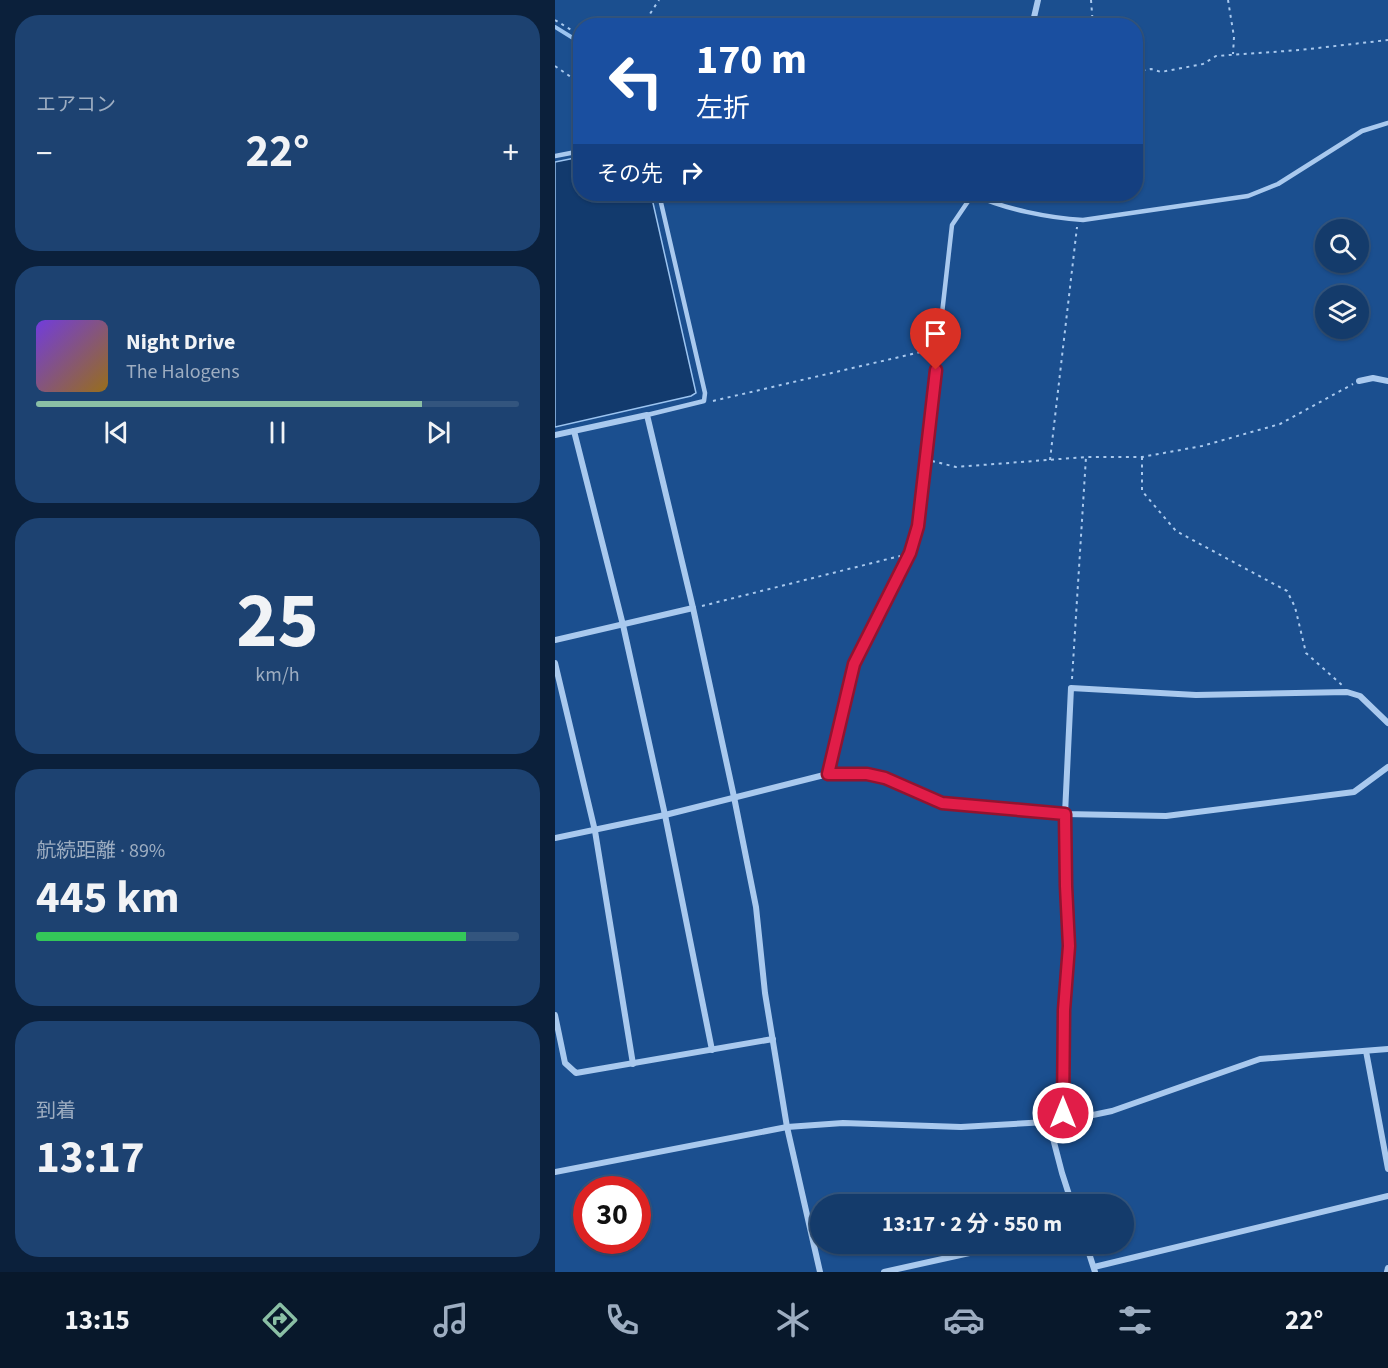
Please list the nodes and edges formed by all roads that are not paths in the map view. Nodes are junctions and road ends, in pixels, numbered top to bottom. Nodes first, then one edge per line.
1 (1038, 0) edge
2 (1034, 18) edge
3 (1388, 123) edge
4 (573, 153) edge
5 (555, 156) edge
6 (661, 201) edge
7 (969, 201) edge
8 (987, 201) edge
9 (1359, 381) road end
10 (1388, 381) edge
11 (647, 414) junction
12 (574, 431) junction
13 (555, 435) edge
14 (693, 608) junction
15 (623, 625) junction
16 (555, 640) edge
17 (555, 663) edge
18 (1388, 723) edge
19 (1388, 767) edge
20 (828, 774) junction
21 (734, 797) junction
22 (665, 814) junction
23 (1065, 814) junction
24 (595, 831) junction
25 (555, 838) edge
26 (555, 1015) edge
27 (773, 1039) junction
28 (1388, 1049) edge
29 (712, 1050) junction
30 (1366, 1051) junction
31 (633, 1064) junction
32 (1064, 1121) junction
33 (1049, 1123) junction
34 (787, 1126) junction
35 (1388, 1169) edge
36 (555, 1172) edge
37 (1069, 1194) edge
38 (1388, 1196) edge
39 (965, 1254) edge
40 (1090, 1254) edge
41 (1095, 1269) edge
42 (820, 1272) edge
43 (884, 1272) edge

1 - 2 street
3 - 8 lane
4 - 5 lane
6 - 11 lane
7 - 20 lane
9 - 10 street
11 - 12 street
11 - 14 street
12 - 13 street
12 - 15 street
14 - 15 street
14 - 21 street
15 - 16 street
15 - 22 street
17 - 24 street
18 - 23 street
19 - 23 street
20 - 21 street
20 - 23 street
21 - 22 street
21 - 27 street
22 - 24 street
22 - 29 street
23 - 32 street
24 - 25 street
24 - 31 street
26 - 31 street
27 - 29 street
27 - 34 street
28 - 30 street
29 - 31 street
30 - 32 street
30 - 35 street
32 - 33 street
33 - 34 street
33 - 37 street
34 - 36 street
34 - 42 street
38 - 41 street
39 - 43 street
40 - 41 street

